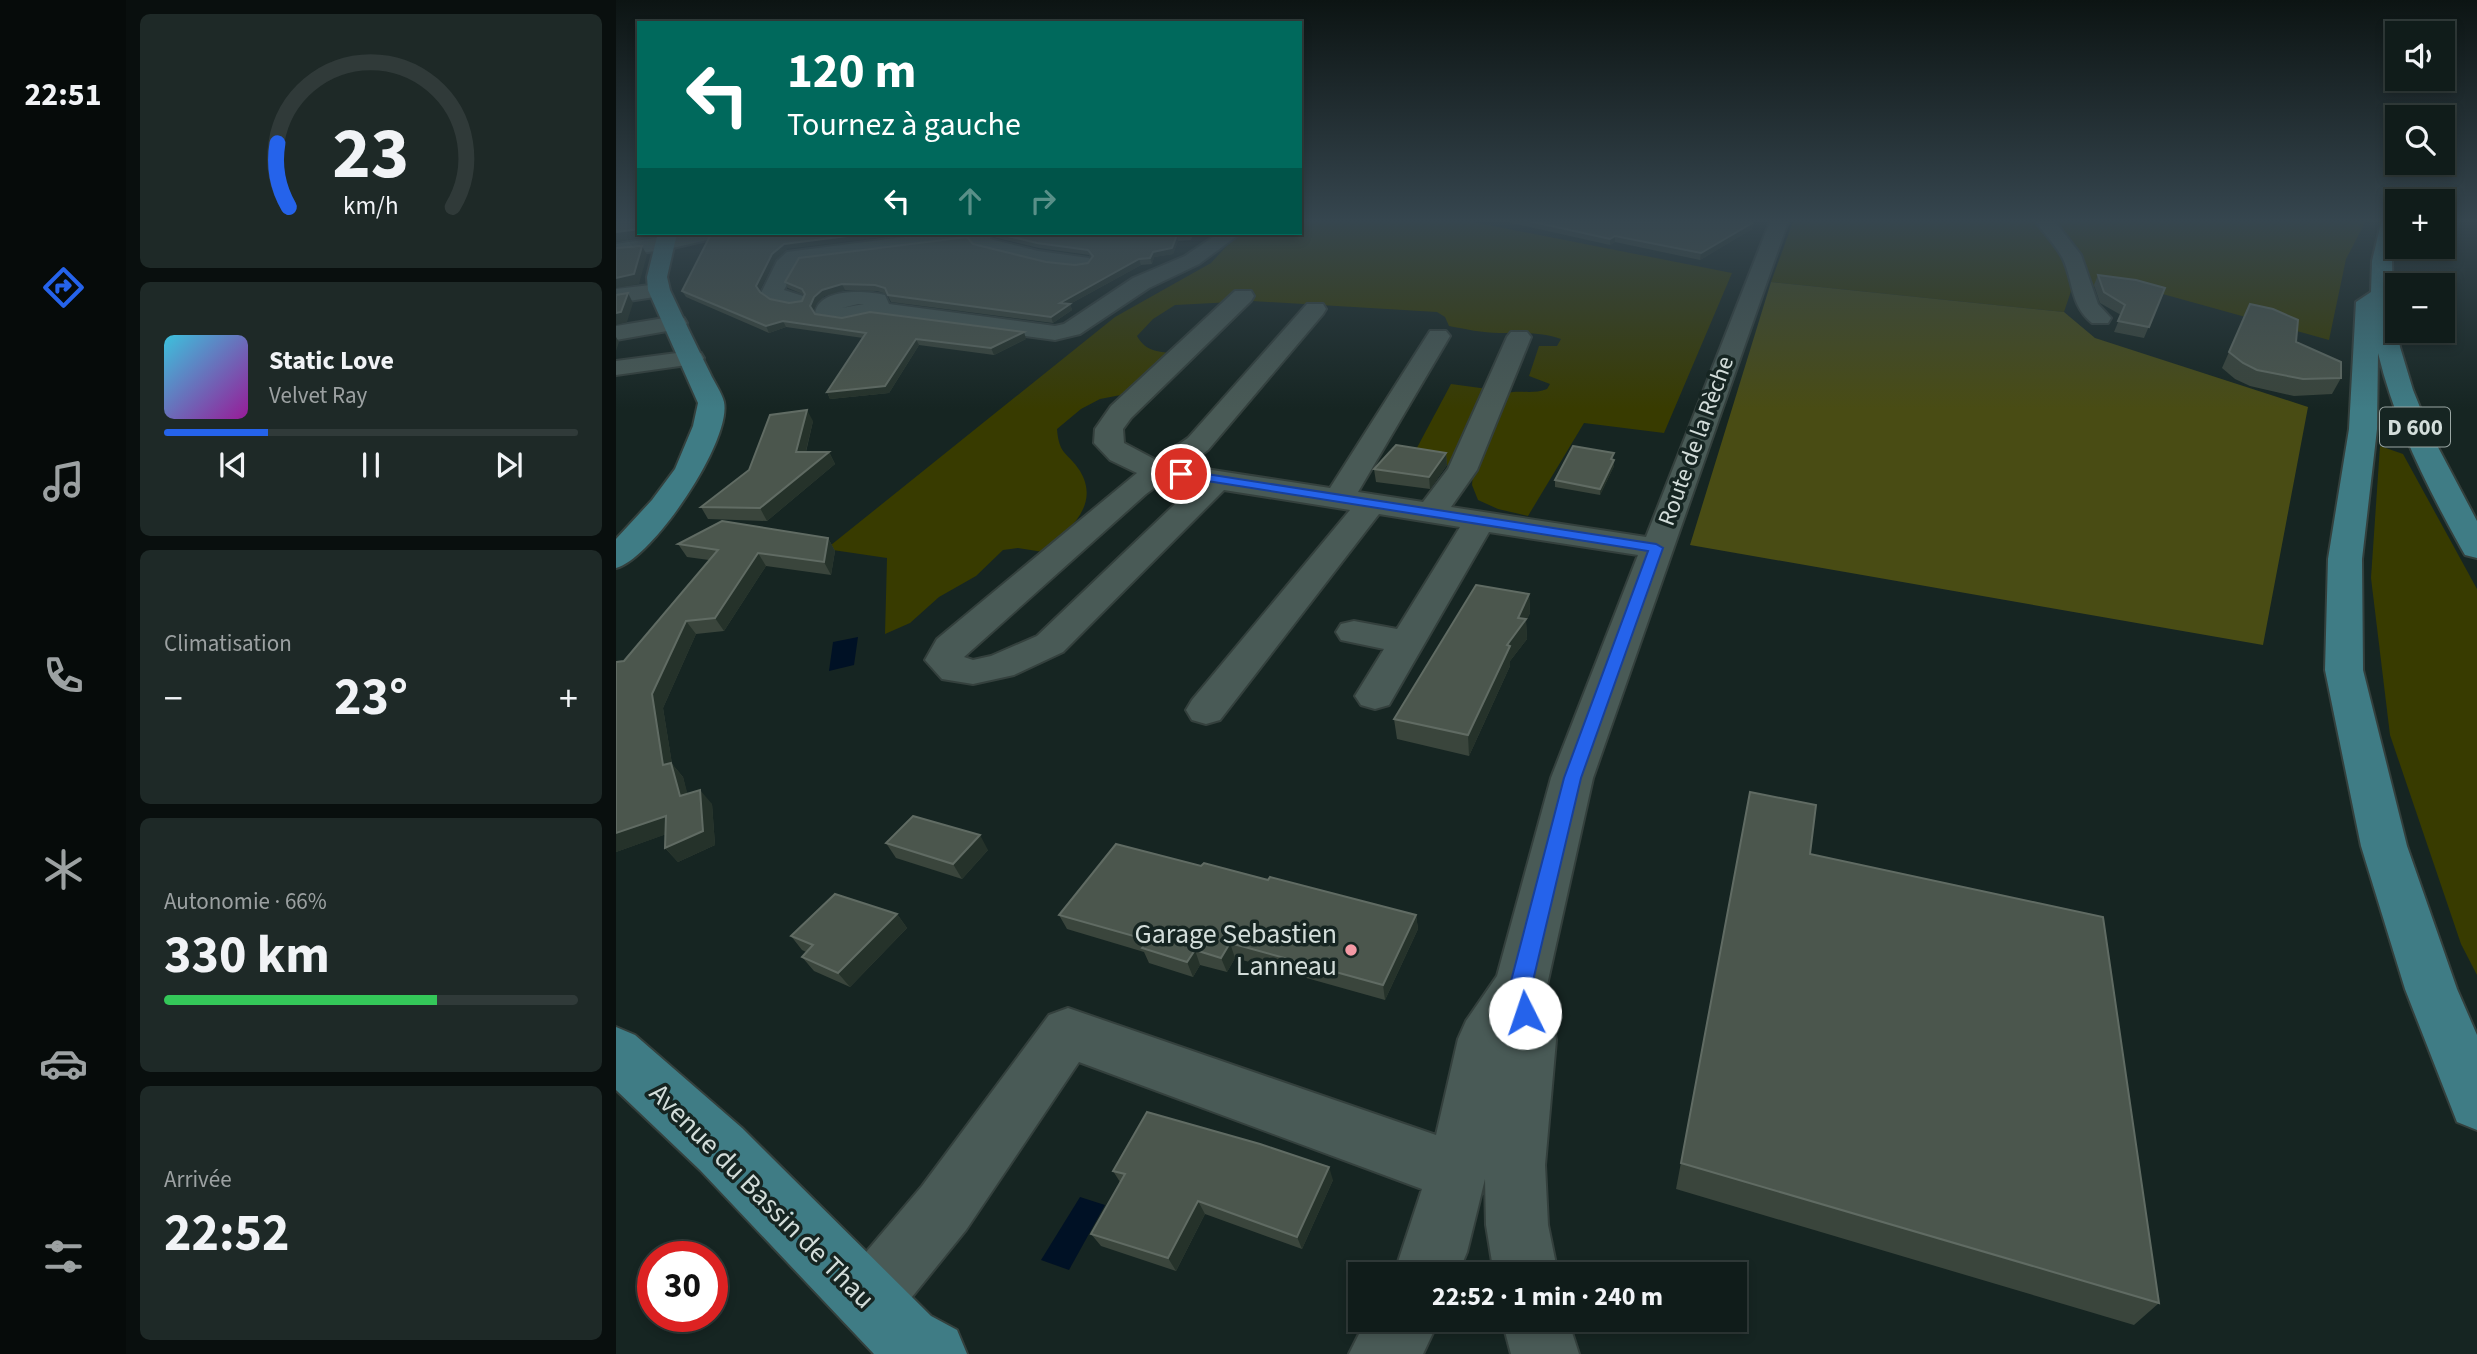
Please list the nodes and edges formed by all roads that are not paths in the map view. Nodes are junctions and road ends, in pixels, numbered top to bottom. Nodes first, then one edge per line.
1 (658, 282) edge
2 (777, 282) edge
3 (1143, 282) edge
4 (1756, 282) edge
5 (2080, 282) edge
6 (2381, 282) edge
7 (659, 289) junction
8 (616, 296) edge
9 (1243, 296) dead end
10 (2380, 296) junction
11 (795, 301) edge
12 (872, 309) edge
13 (1315, 309) dead end
14 (2100, 318) dead end
15 (676, 323) junction
16 (616, 333) edge
17 (1438, 336) dead end
18 (1519, 337) dead end
19 (2409, 343) edge
20 (692, 358) junction
21 (616, 368) edge
22 (1162, 471) junction
23 (1218, 479) junction
24 (1355, 501) junction
25 (2477, 501) edge
26 (1431, 513) junction
27 (1480, 520) junction
28 (1656, 548) junction
29 (2477, 548) edge
30 (616, 558) edge
31 (1354, 632) dead end
32 (1407, 642) junction
33 (1375, 696) dead end
34 (1206, 710) dead end
35 (1521, 985) junction
36 (616, 1053) edge
37 (2477, 1102) edge
38 (1457, 1172) junction
39 (1431, 1262) edge
40 (1524, 1262) edge
41 (1398, 1332) edge
42 (1539, 1332) edge
43 (905, 1337) edge
44 (1383, 1354) edge
45 (1545, 1354) edge

1 - 7 main road
2 - 11 street
3 - 12 street
4 - 28 street, Route de la Rèche
5 - 14 street
6 - 10 main road, D 600
7 - 8 street
7 - 15 main road
9 - 22 street
10 - 29 main road, D 600
10 - 37 main road
13 - 22 street
15 - 16 street
15 - 20 main road
17 - 24 street
18 - 26 street
19 - 25 main road, D 600
20 - 21 street
20 - 30 main road
22 - 23 street
22 - 23 street
23 - 24 street
24 - 26 street
24 - 34 street
26 - 27 street
27 - 28 street
27 - 32 street
28 - 35 street, Route de la Rèche
31 - 32 street
32 - 33 street
35 - 38 street, Route de la Rèche
35 - 40 street, Route de la Rèche
36 - 43 main road, Avenue du Bassin de Thau
38 - 39 street, Route de la Rèche
38 - 43 street
41 - 44 street
42 - 45 street

